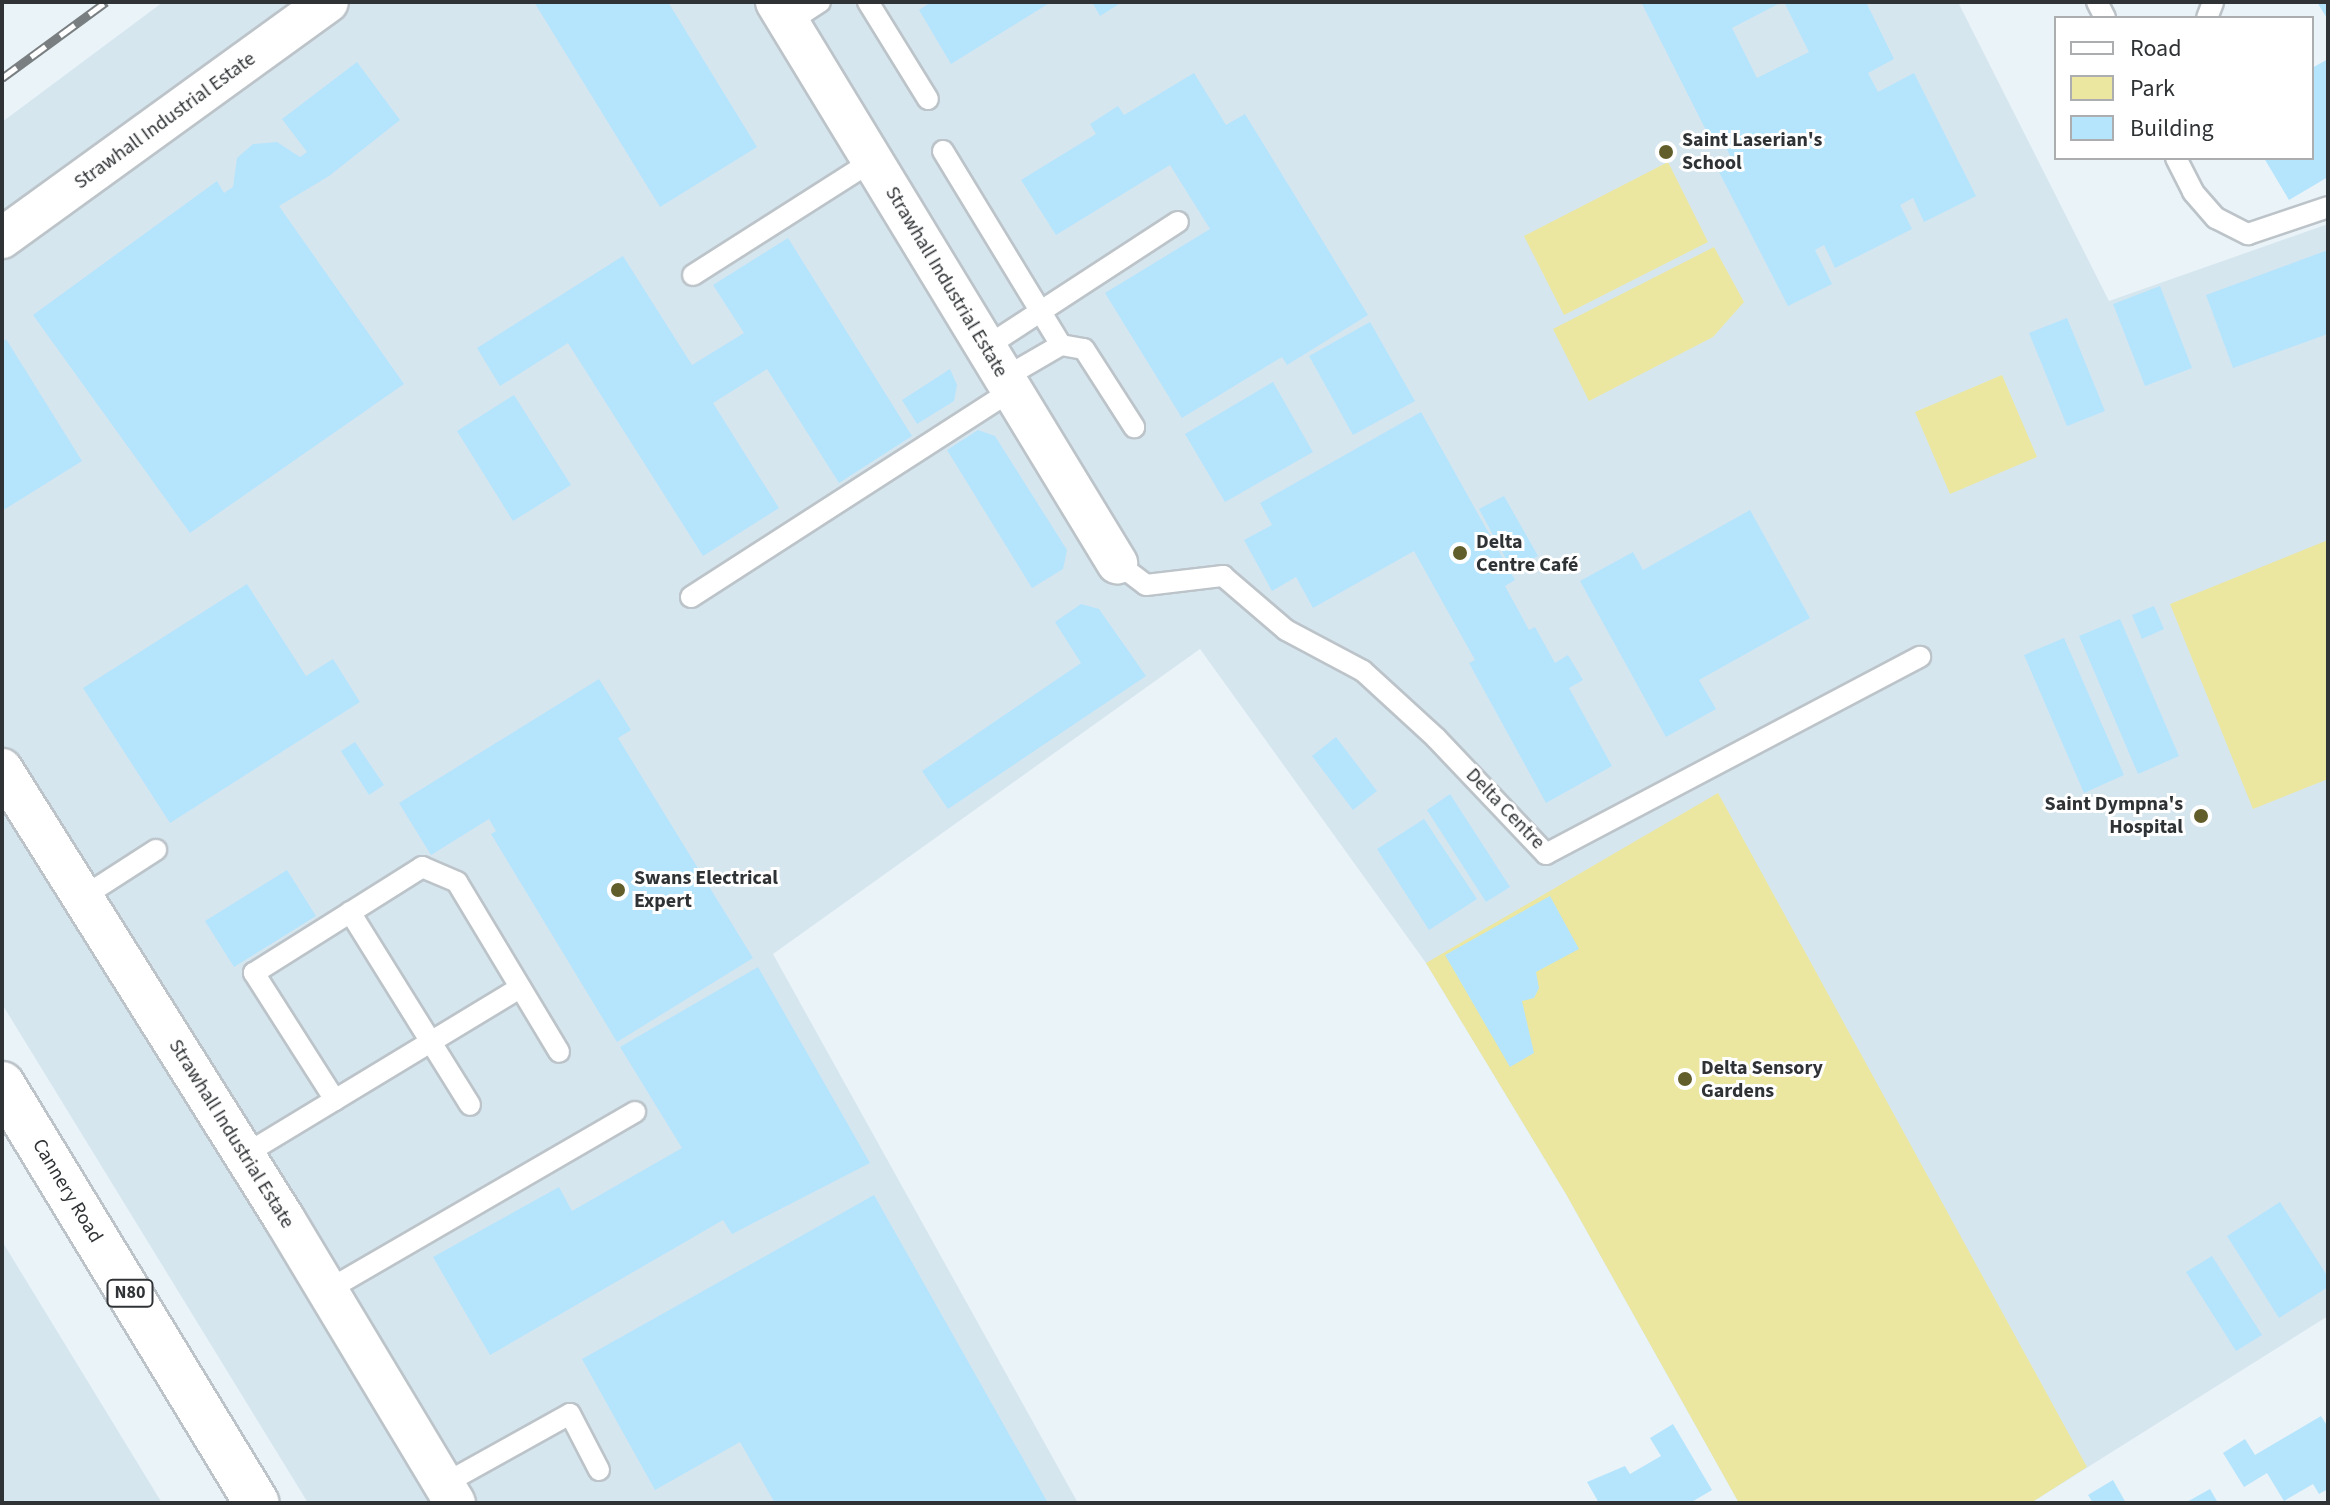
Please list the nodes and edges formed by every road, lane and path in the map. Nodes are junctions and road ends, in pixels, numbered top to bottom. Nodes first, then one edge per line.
1 (328, 2) edge
2 (868, 2) edge
3 (795, 9) edge
4 (928, 99) dead end
5 (943, 151) dead end
6 (2177, 160) edge
7 (872, 161) junction
8 (2328, 207) edge
9 (1178, 222) dead end
10 (2, 238) edge
11 (693, 275) dead end
12 (1041, 311) junction
13 (1061, 345) junction
14 (1001, 372) junction
15 (1134, 427) dead end
16 (1117, 563) joint
17 (691, 597) dead end
18 (1920, 657) dead end
19 (2, 769) edge
20 (156, 850) dead end
21 (83, 897) junction
22 (350, 912) junction
23 (520, 988) junction
24 (431, 1042) junction
25 (559, 1052) dead end
26 (2, 1084) edge
27 (335, 1100) junction
28 (470, 1105) dead end
29 (635, 1112) dead end
30 (244, 1155) junction
31 (328, 1290) junction
32 (599, 1470) dead end
33 (450, 1494) edge
34 (257, 1503) edge

1 - 10 street, Strawhall Industrial Estate
2 - 4 lane
3 - 7 street, Strawhall Industrial Estate
5 - 12 lane
6 - 8 lane
7 - 11 lane
7 - 14 street, Strawhall Industrial Estate
9 - 12 lane
12 - 13 lane
12 - 14 lane
13 - 14 lane
13 - 15 lane
14 - 16 street, Strawhall Industrial Estate
14 - 17 lane
16 - 18 lane, Delta Centre
19 - 21 street, Strawhall Industrial Estate
20 - 21 lane
21 - 30 street, Strawhall Industrial Estate
22 - 23 lane
22 - 24 lane
22 - 27 lane
23 - 24 lane
23 - 25 lane
24 - 27 lane
24 - 28 lane
26 - 34 main road, Cannery Road / N80
27 - 30 lane
29 - 31 lane
30 - 31 street, Strawhall Industrial Estate
31 - 33 street, Strawhall Industrial Estate
32 - 33 lane

